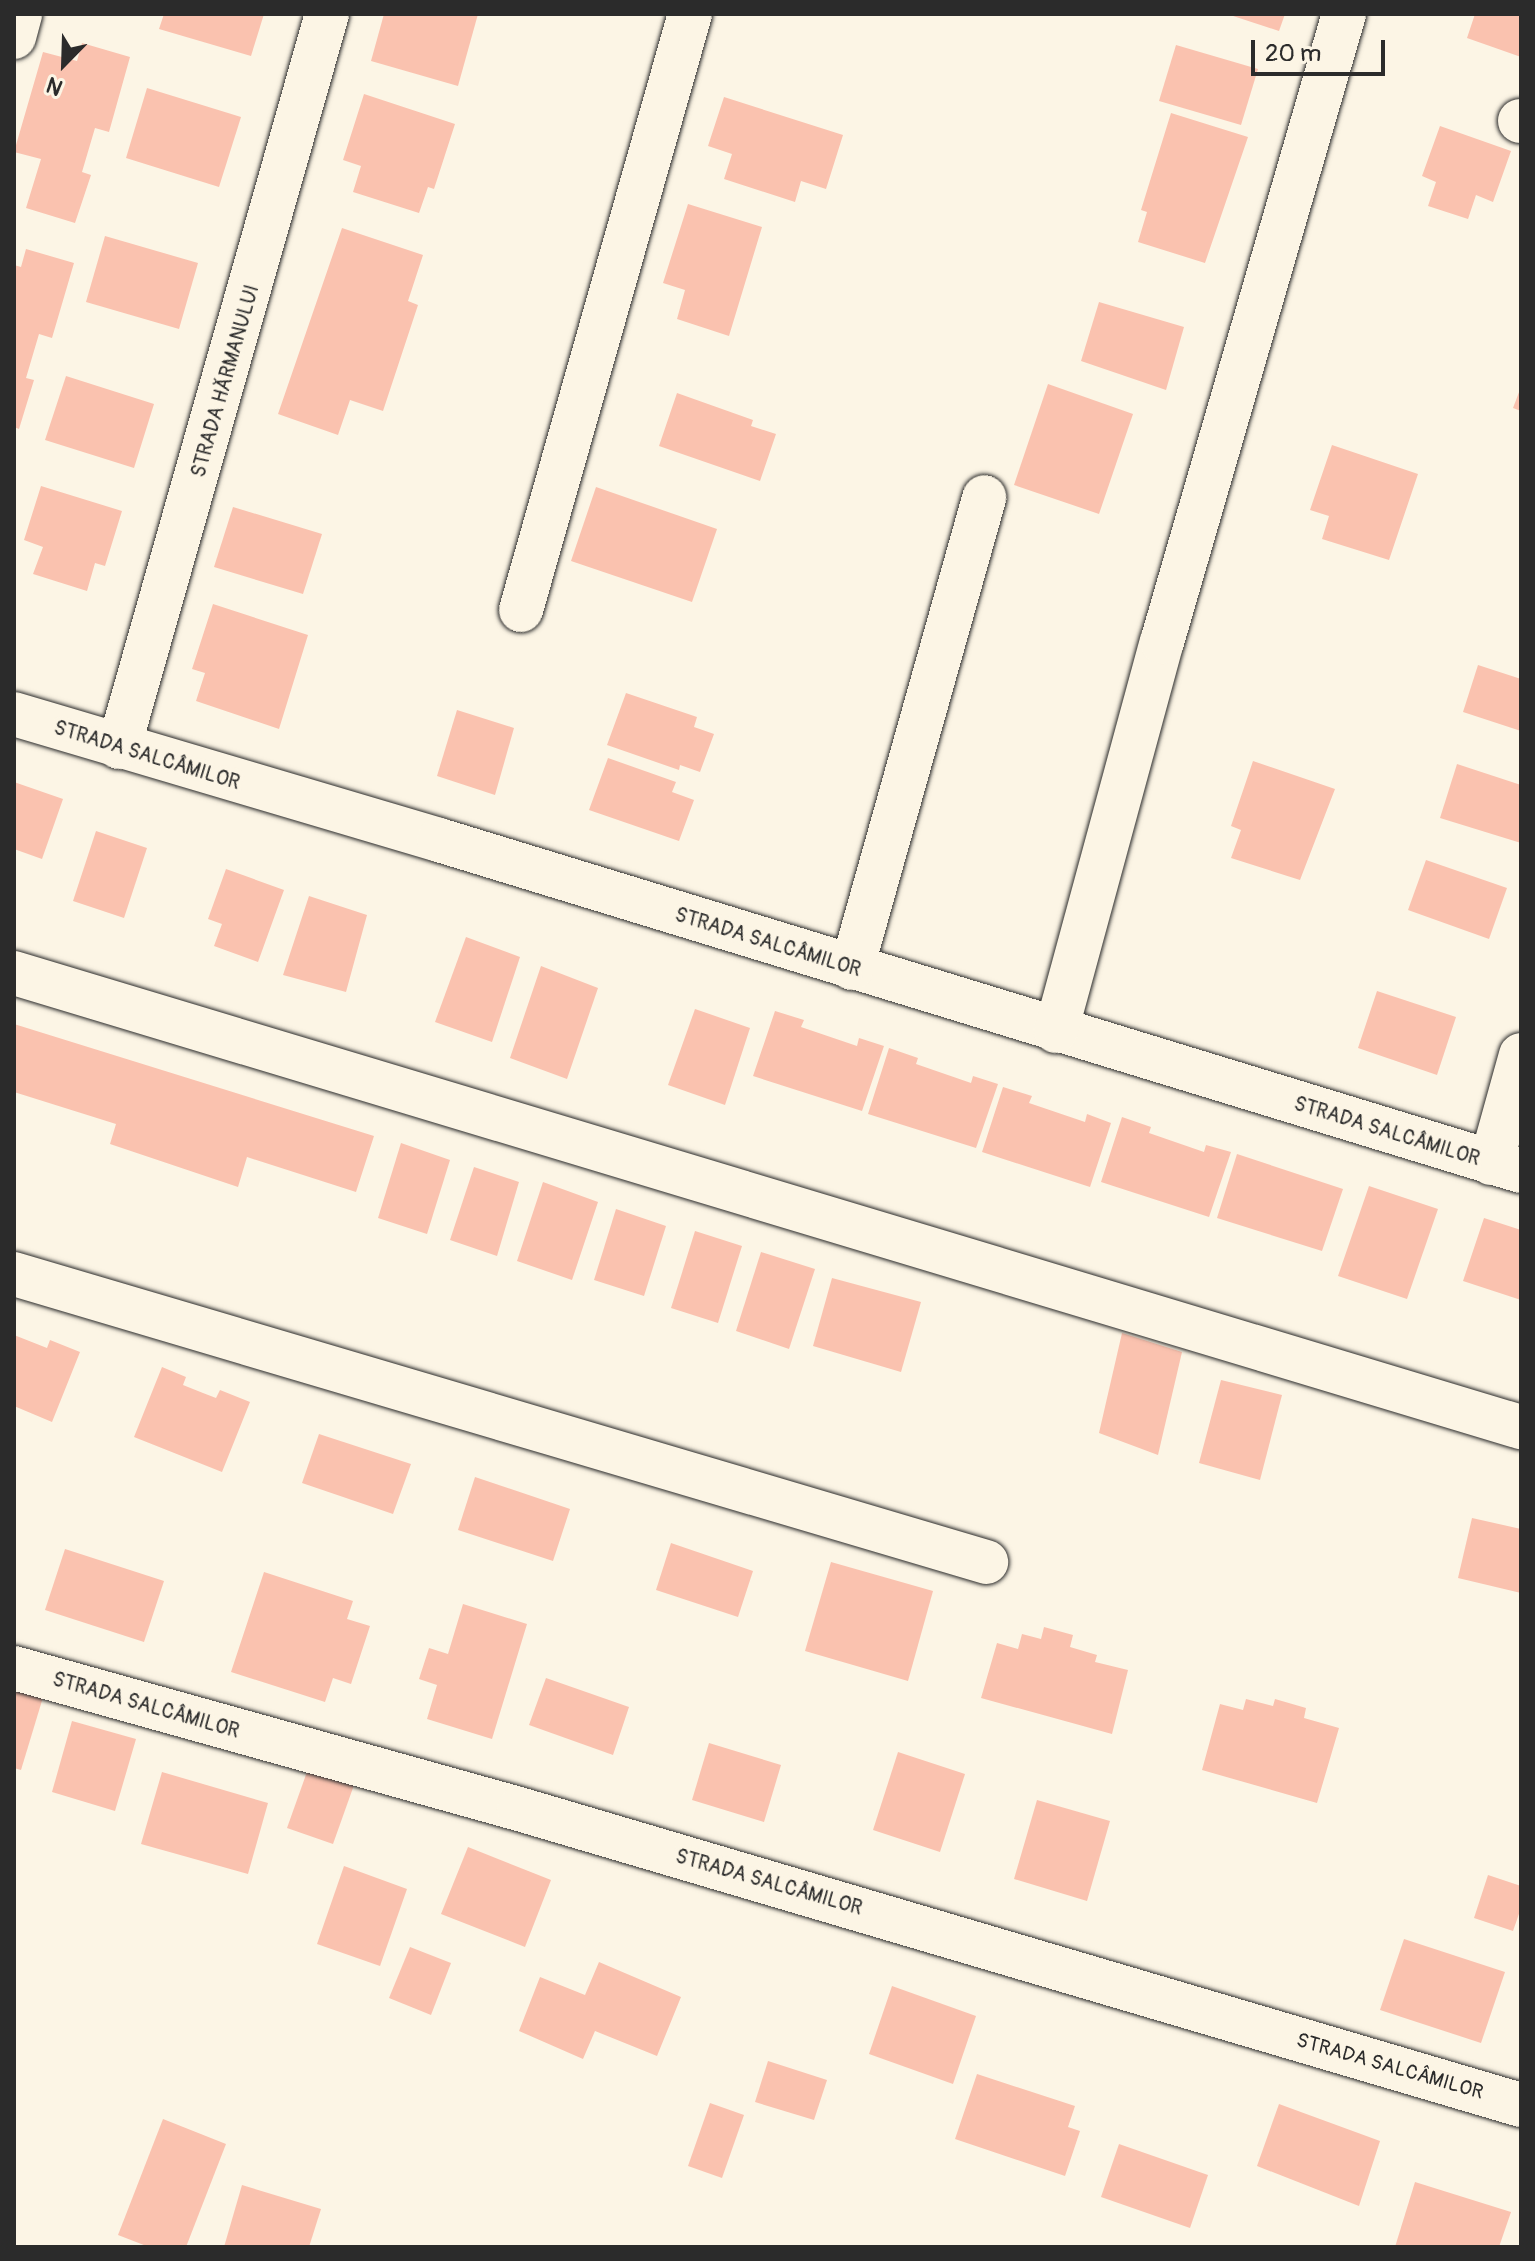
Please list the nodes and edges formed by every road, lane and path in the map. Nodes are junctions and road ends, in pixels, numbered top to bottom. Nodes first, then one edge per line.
1 (20, 14) edge
2 (327, 14) edge
3 (690, 14) edge
4 (1344, 14) edge
5 (14, 37) edge
6 (984, 497) dead end
7 (521, 610) dead end
8 (14, 714) edge
9 (119, 747) junction
10 (852, 968) junction
11 (14, 973) edge
12 (1056, 1031) junction
13 (1521, 1055) edge
14 (1506, 1167) edge
15 (14, 1274) edge
16 (1521, 1427) edge
17 (986, 1562) dead end
18 (14, 1668) edge
19 (1521, 2105) edge

1 - 5 street
2 - 9 street, STRADA HĂRMANULUI
3 - 7 street
4 - 12 street
6 - 10 street
8 - 9 street, STRADA SALCÂMILOR
9 - 10 street, STRADA SALCÂMILOR
10 - 12 street, STRADA SALCÂMILOR
11 - 16 street
12 - 14 street, STRADA SALCÂMILOR
13 - 14 street
15 - 17 street
18 - 19 street, STRADA SALCÂMILOR

